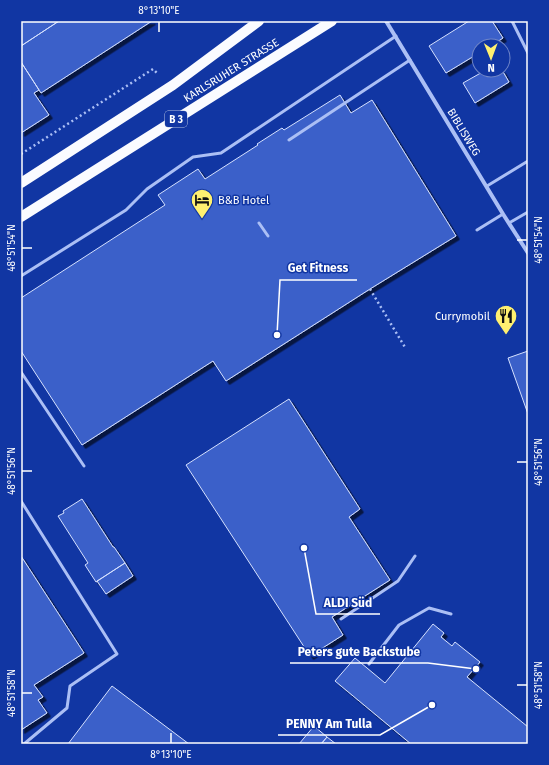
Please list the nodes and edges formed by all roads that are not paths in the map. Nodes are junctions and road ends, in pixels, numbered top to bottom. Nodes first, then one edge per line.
1 (260, 21) edge
2 (332, 21) edge
3 (386, 21) edge
4 (512, 21) edge
5 (396, 36) junction
6 (528, 52) edge
7 (410, 60) junction
8 (289, 140) dead end
9 (528, 161) edge
10 (21, 183) edge
11 (487, 186) junction
12 (528, 212) edge
13 (503, 214) junction
14 (21, 217) edge
15 (259, 223) dead end
16 (510, 223) junction
17 (477, 230) dead end
18 (268, 236) dead end
19 (528, 253) edge
20 (21, 276) edge
21 (21, 372) edge
22 (84, 466) dead end
23 (21, 501) edge
24 (415, 556) dead end
25 (451, 614) dead end
26 (341, 619) dead end
27 (369, 664) dead end
28 (24, 744) edge

1 - 10 main road, KARLSRUHER STRASSE
2 - 14 main road, KARLSRUHER STRASSE / B 3
3 - 5 street, BIBLISWEG
4 - 6 lane
5 - 7 street, BIBLISWEG
5 - 20 lane
7 - 8 lane
7 - 11 street, BIBLISWEG
9 - 11 lane
11 - 13 street, BIBLISWEG
12 - 16 lane
13 - 16 street, BIBLISWEG
13 - 17 lane
15 - 18 lane
16 - 19 street, BIBLISWEG
21 - 22 lane
23 - 28 lane
24 - 26 lane
25 - 27 lane

